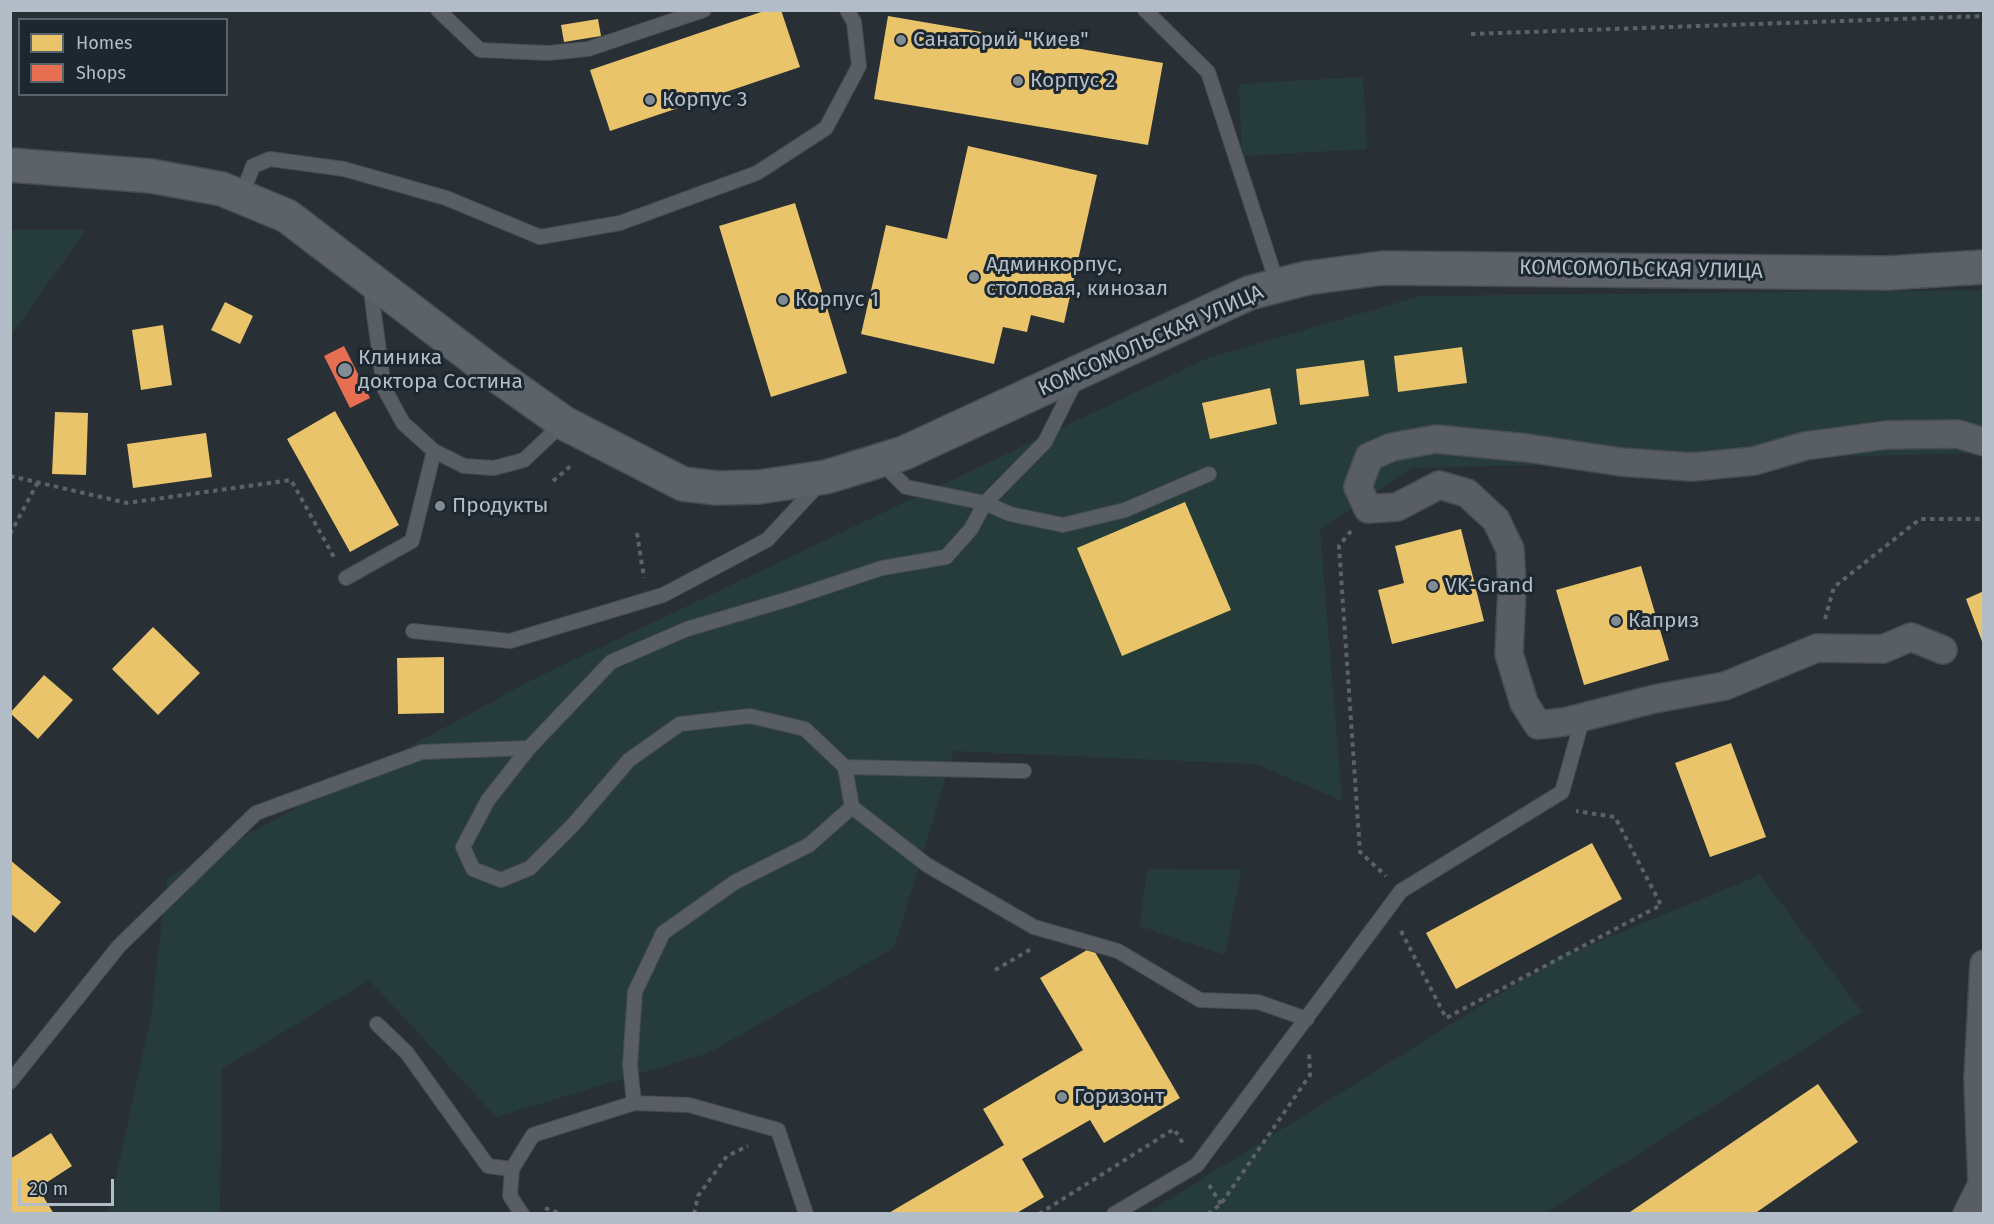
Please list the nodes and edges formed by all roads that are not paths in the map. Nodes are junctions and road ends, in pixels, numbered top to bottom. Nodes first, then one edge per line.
1 (438, 10) edge
2 (704, 10) edge
3 (847, 10) edge
4 (1145, 10) edge
5 (10, 165) edge
6 (241, 197) junction
7 (1983, 267) edge
8 (370, 279) junction
9 (1278, 286) junction
10 (1080, 373) junction
11 (564, 423) junction
12 (1983, 442) edge
13 (434, 451) junction
14 (880, 460) junction
15 (1209, 474) dead end
16 (826, 477) junction
17 (985, 503) junction
18 (346, 578) road end
19 (413, 631) dead end
20 (1943, 650) dead end
21 (1584, 715) junction
22 (529, 748) junction
23 (845, 767) junction
24 (1024, 771) dead end
25 (852, 807) junction
26 (1983, 964) edge
27 (1307, 1019) junction
28 (376, 1024) dead end
29 (10, 1082) edge
30 (634, 1103) junction
31 (512, 1169) junction
32 (1983, 1181) edge
33 (522, 1214) edge
34 (806, 1214) edge
35 (1114, 1214) edge
36 (1967, 1214) edge

1 - 2 lane
3 - 6 lane
4 - 9 lane
5 - 6 main road
6 - 8 main road
7 - 9 main road, КОМСОМОЛЬСКАЯ УЛИЦА
8 - 11 main road, КОМСОМОЛЬСКАЯ УЛИЦА
8 - 13 lane
9 - 10 main road, КОМСОМОЛЬСКАЯ УЛИЦА
10 - 14 main road, КОМСОМОЛЬСКАЯ УЛИЦА
10 - 17 lane
11 - 13 lane
11 - 16 main road, КОМСОМОЛЬСКАЯ УЛИЦА
12 - 21 street
13 - 18 lane
14 - 16 main road, КОМСОМОЛЬСКАЯ УЛИЦА
14 - 17 lane
15 - 17 lane
16 - 19 lane
17 - 22 lane
20 - 21 street
21 - 27 lane
22 - 23 lane
22 - 29 lane
23 - 24 lane
23 - 25 lane
25 - 27 lane
25 - 30 lane
26 - 32 street
27 - 35 lane
28 - 31 lane
30 - 31 lane
30 - 34 lane
31 - 33 lane
32 - 36 street

